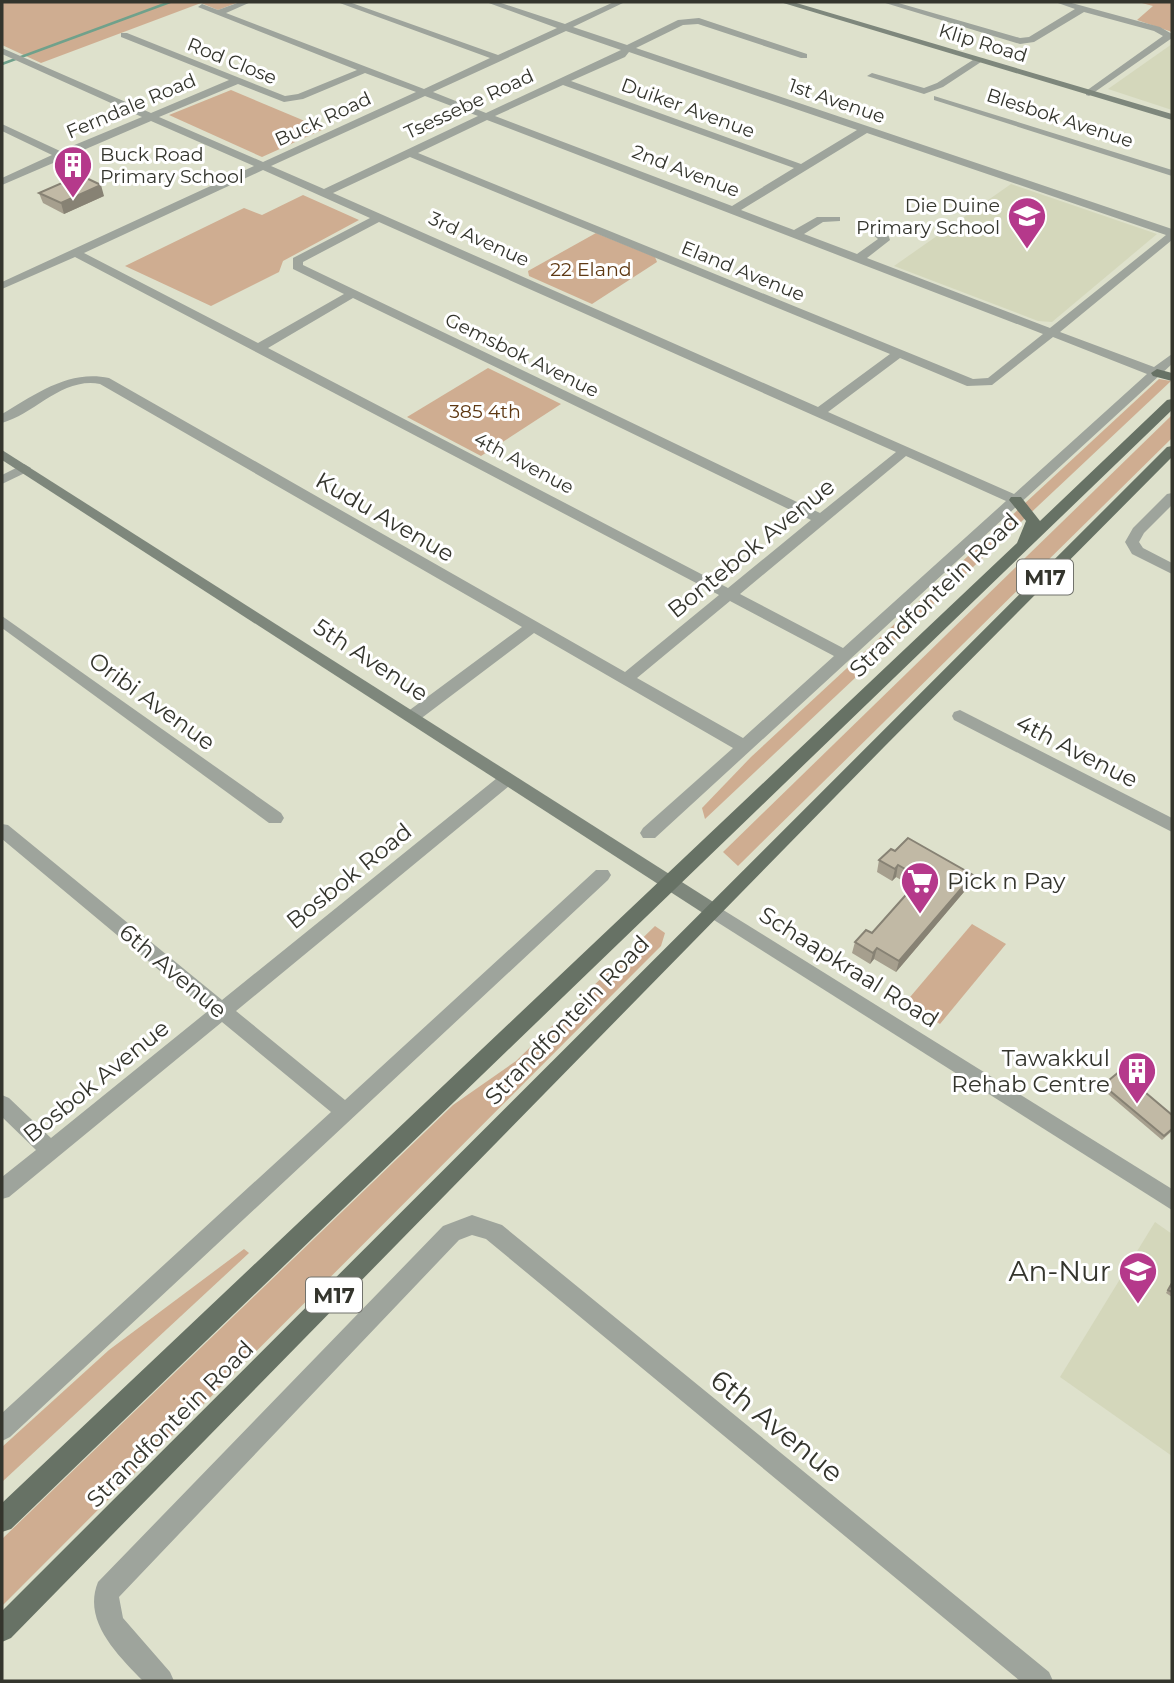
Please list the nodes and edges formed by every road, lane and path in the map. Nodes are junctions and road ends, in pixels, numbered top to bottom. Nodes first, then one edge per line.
1 (247, 2) edge
2 (341, 2) edge
3 (490, 2) edge
4 (617, 2) edge
5 (784, 2) edge
6 (886, 2) edge
7 (1059, 2) edge
8 (202, 7) dead end
9 (1083, 8) junction
10 (218, 13) junction
11 (565, 27) junction
12 (124, 35) dead end
13 (627, 48) junction
14 (10, 55) edge
15 (804, 56) dead end
16 (498, 58) junction
17 (979, 60) junction
18 (366, 69) junction
19 (872, 76) dead end
20 (236, 81) junction
21 (562, 81) junction
22 (426, 92) junction
23 (1089, 93) junction
24 (937, 98) dead end
25 (152, 116) junction
26 (488, 116) junction
27 (1172, 117) edge
28 (2, 127) edge
29 (866, 129) junction
30 (410, 153) junction
31 (60, 155) junction
32 (264, 166) junction
33 (803, 168) junction
34 (1172, 173) edge
35 (2, 182) edge
36 (325, 193) junction
37 (733, 210) junction
38 (380, 217) junction
39 (836, 219) dead end
40 (877, 233) dead end
41 (795, 234) junction
42 (1172, 234) edge
43 (74, 252) junction
44 (859, 258) junction
45 (2, 286) edge
46 (352, 295) junction
47 (1053, 332) junction
48 (259, 348) junction
49 (898, 354) junction
50 (1172, 358) edge
51 (1157, 373) junction
52 (1172, 377) edge
53 (1172, 403) edge
54 (820, 411) junction
55 (2, 419) edge
56 (906, 450) junction
57 (1172, 450) edge
58 (2, 454) edge
59 (24, 468) junction
60 (2, 480) edge
61 (1172, 497) edge
62 (1016, 500) junction
63 (822, 520) junction
64 (1018, 551) junction
65 (1172, 569) edge
66 (731, 594) junction
67 (2, 621) edge
68 (532, 628) junction
69 (843, 654) junction
70 (625, 680) junction
71 (413, 716) junction
72 (960, 716) dead end
73 (743, 746) junction
74 (508, 778) junction
75 (275, 818) dead end
76 (1172, 826) edge
77 (2, 830) edge
78 (649, 833) dead end
79 (602, 875) dead end
80 (672, 883) junction
81 (712, 910) junction
82 (220, 1010) junction
83 (2, 1104) edge
84 (345, 1112) junction
85 (50, 1150) junction
86 (2, 1190) edge
87 (1172, 1200) edge
88 (2, 1429) edge
89 (2, 1520) edge
90 (2, 1629) edge
91 (161, 1681) edge
92 (1040, 1681) edge

1 - 10 street
2 - 16 street
3 - 11 street, 1st Avenue
4 - 11 street, Buck Road
5 - 17 main road, Klip Road
6 - 9 street
7 - 9 street
8 - 10 street, 2nd Avenue
9 - 23 street
10 - 18 street, 2nd Avenue
11 - 13 street, 1st Avenue
11 - 16 street, Buck Road
12 - 20 street, Rod Close
13 - 15 street
13 - 21 street, Tsessebe Road
13 - 29 street, 1st Avenue
14 - 25 street, 3rd Avenue
16 - 22 street, Buck Road
17 - 19 street
17 - 23 main road, Klip Road
18 - 20 street, Rod Close
18 - 22 street, 2nd Avenue
20 - 25 street, Ferndale Road
21 - 26 street, Tsessebe Road
21 - 33 street, Duiker Avenue
22 - 26 street, 2nd Avenue
22 - 32 street, Buck Road
23 - 27 main road, Klip Road
24 - 34 street, Blesbok Avenue
25 - 31 street, Ferndale Road
25 - 32 street, 3rd Avenue
26 - 30 street, Tsessebe Road
26 - 37 street, 2nd Avenue
28 - 31 street
29 - 33 street
29 - 42 street, 1st Avenue
30 - 36 street, Tsessebe Road
30 - 49 street, Eland Avenue
31 - 35 street, Ferndale Road
32 - 36 street, 3rd Avenue
32 - 43 street, Buck Road
33 - 37 street
36 - 38 street, 3rd Avenue
37 - 41 street, 2nd Avenue
38 - 46 street, Gemsbok Avenue
38 - 54 street, 3rd Avenue
39 - 41 street
40 - 44 street
41 - 44 street, 2nd Avenue
42 - 47 street
43 - 45 street, Buck Road
43 - 48 street, 4th Avenue
44 - 47 street, 2nd Avenue
46 - 48 street
46 - 63 street, Gemsbok Avenue
47 - 49 street, Eland Avenue
47 - 51 street, 2nd Avenue
48 - 66 street, 4th Avenue
49 - 54 street
50 - 51 street, Strandfontein Road
51 - 52 main road
51 - 62 street, Strandfontein Road
53 - 64 main road, Strandfontein Road / M17
54 - 56 street, 3rd Avenue
55 - 68 street, Kudu Avenue
56 - 62 street, 3rd Avenue
56 - 63 street, Bontebok Avenue
57 - 81 main road, Strandfontein Road / M17
58 - 59 main road, 5th Avenue
59 - 60 street
59 - 71 main road, 5th Avenue
61 - 65 street
62 - 64 main road
62 - 69 street, Strandfontein Road
63 - 66 street, Bontebok Avenue
64 - 80 main road, Strandfontein Road / M17
66 - 69 street, 4th Avenue
66 - 70 street, Bontebok Avenue
67 - 75 street, Oribi Avenue
68 - 70 street, Kudu Avenue
68 - 71 street
69 - 73 street, Strandfontein Road
70 - 73 street, Kudu Avenue
71 - 74 main road, 5th Avenue
72 - 76 street, 4th Avenue
73 - 78 street, Strandfontein Road
74 - 80 main road, 5th Avenue
74 - 82 street, Bosbok Road
77 - 82 street, 6th Avenue
79 - 84 street
80 - 81 main road, 5th Avenue
80 - 89 main road, Strandfontein Road / M17
81 - 87 street, Schaapkraal Road
81 - 90 main road, Strandfontein Road / M17
82 - 84 street, 6th Avenue
82 - 85 street, Bosbok Avenue
83 - 85 street
84 - 88 street
85 - 86 street, Bosbok Avenue
91 - 92 street, 6th Avenue

